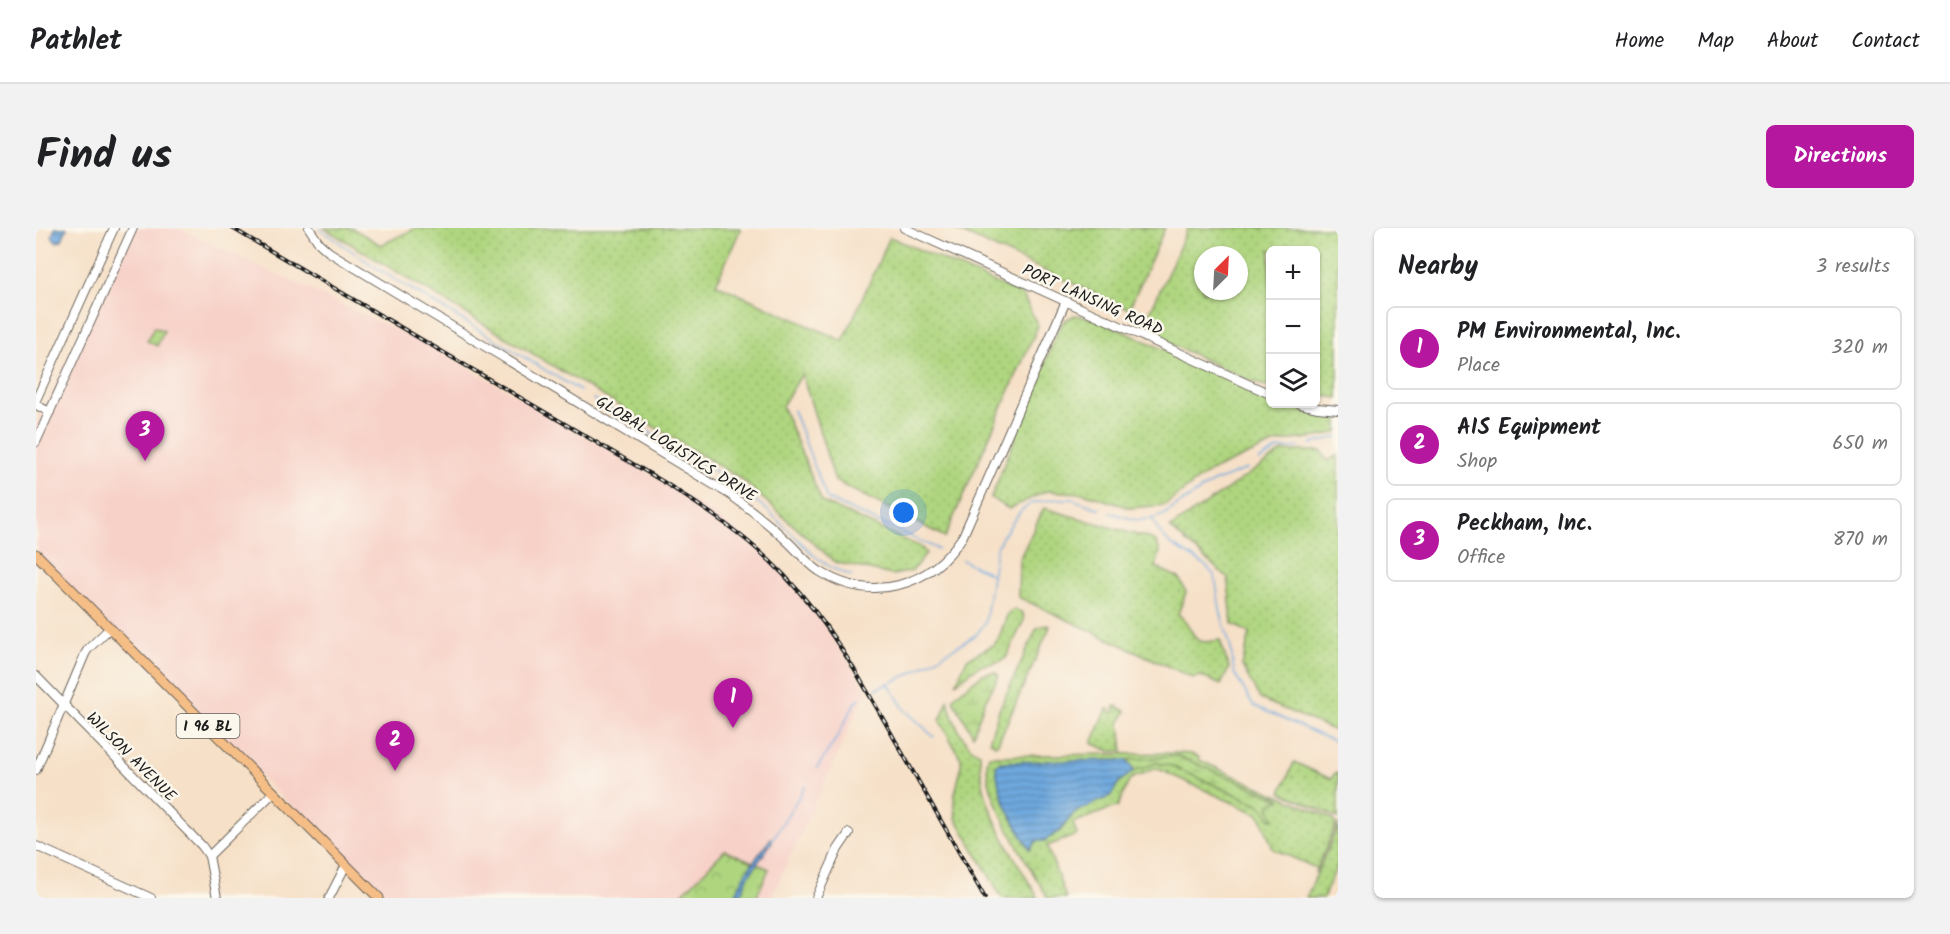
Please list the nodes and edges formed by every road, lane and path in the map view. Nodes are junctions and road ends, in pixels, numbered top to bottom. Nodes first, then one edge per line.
1 (114, 228) edge
2 (128, 228) edge
3 (133, 228) edge
4 (309, 228) edge
5 (904, 228) edge
6 (120, 258) junction
7 (1066, 301) junction
8 (70, 325) junction
9 (86, 332) junction
10 (1266, 392) edge
11 (36, 400) edge
12 (36, 405) edge
13 (1318, 408) edge
14 (1338, 410) edge
15 (50, 412) junction
16 (36, 442) edge
17 (36, 554) edge
18 (110, 628) junction
19 (36, 676) edge
20 (63, 706) junction
21 (36, 770) edge
22 (274, 792) junction
23 (849, 833) dead end
24 (36, 846) edge
25 (209, 856) junction
26 (346, 865) junction
27 (151, 898) edge
28 (217, 898) edge
29 (329, 898) edge
30 (379, 898) edge
31 (816, 898) edge

1 - 8 street
2 - 6 street
3 - 6 street
4 - 7 street, GLOBAL LOGISTICS DRIVE
5 - 7 street, PORT LANSING ROAD
6 - 9 street
7 - 10 street, PORT LANSING ROAD
8 - 9 street
8 - 11 street
9 - 15 street
12 - 15 street
13 - 14 street
15 - 16 street
17 - 18 main road, I 96 BL
18 - 20 street
18 - 22 main road, I 96 BL
19 - 20 street, WILSON AVENUE
20 - 21 street
20 - 25 street, WILSON AVENUE
22 - 25 street
22 - 26 main road, I 96 BL
23 - 31 street
24 - 27 street
25 - 28 street
26 - 29 street
26 - 30 main road, I 96 BL

